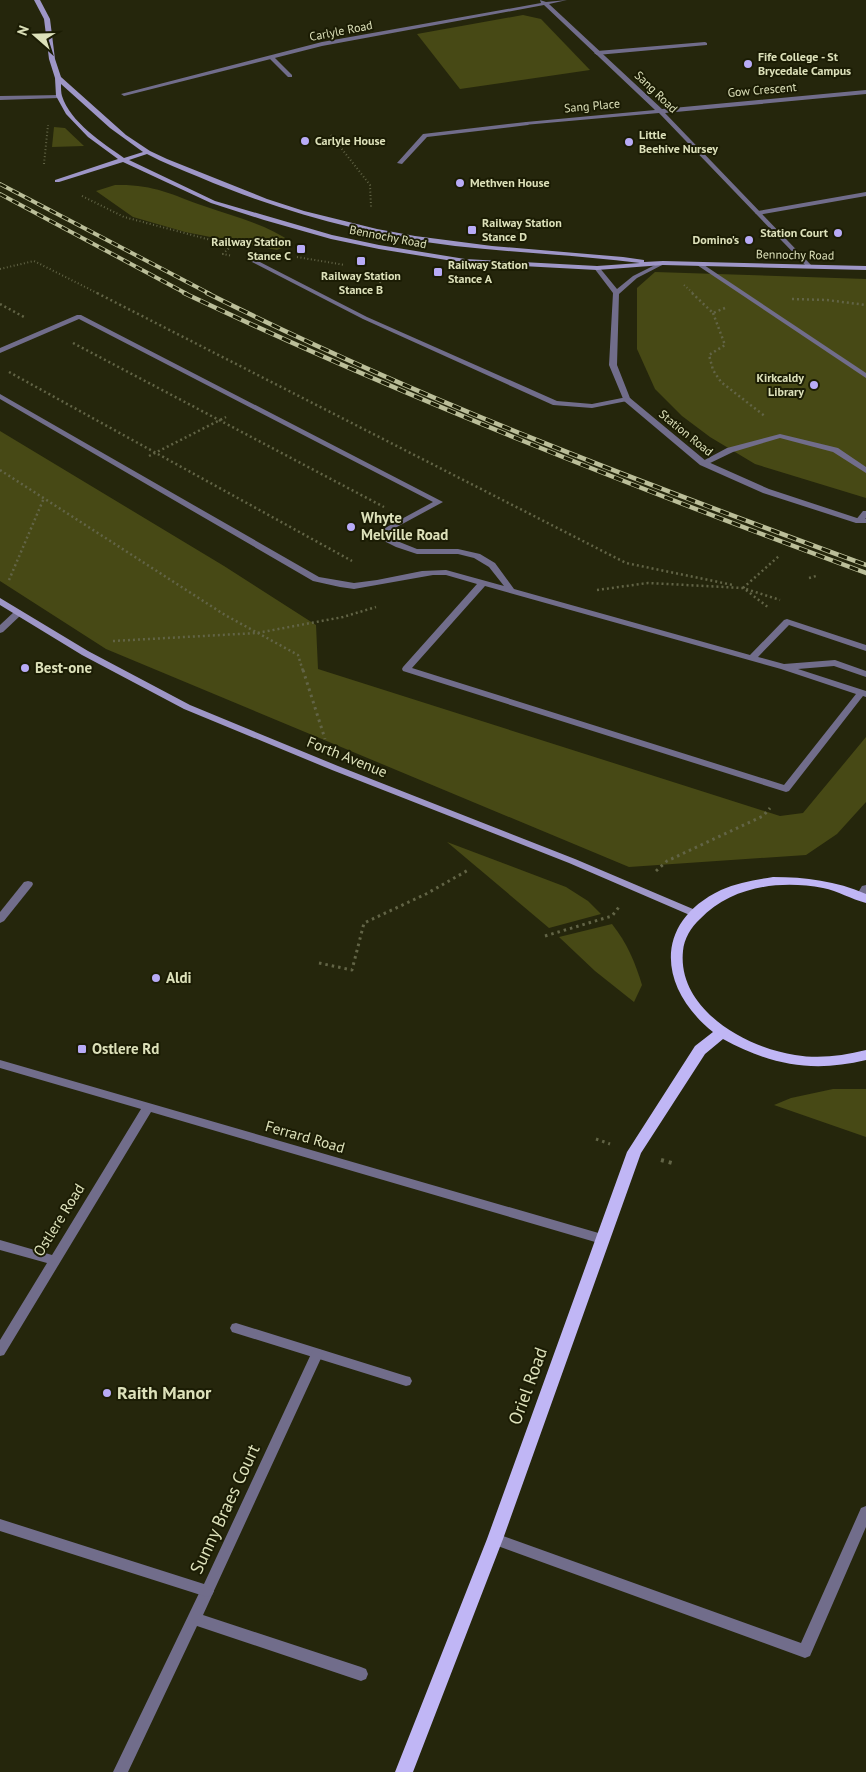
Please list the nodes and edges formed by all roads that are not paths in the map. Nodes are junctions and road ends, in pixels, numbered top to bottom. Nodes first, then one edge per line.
1 (36, 0) edge
2 (564, 0) edge
3 (543, 2) edge
4 (705, 44) dead end
5 (597, 53) junction
6 (271, 57) junction
7 (290, 76) dead end
8 (58, 78) junction
9 (866, 92) edge
10 (124, 94) dead end
11 (59, 96) junction
12 (0, 98) edge
13 (660, 111) junction
14 (148, 152) junction
15 (123, 160) junction
16 (400, 163) dead end
17 (57, 181) dead end
18 (866, 194) edge
19 (758, 213) junction
20 (252, 260) dead end
21 (663, 263) junction
22 (699, 264) junction
23 (810, 267) junction
24 (597, 268) junction
25 (866, 268) edge
26 (616, 293) junction
27 (0, 352) edge
28 (866, 376) edge
29 (0, 396) edge
30 (627, 399) junction
31 (703, 463) junction
32 (866, 471) edge
33 (866, 513) edge
34 (862, 521) edge
35 (482, 583) junction
36 (510, 590) junction
37 (0, 601) edge
38 (18, 613) junction
39 (0, 630) edge
40 (866, 648) edge
41 (752, 658) junction
42 (784, 666) junction
43 (866, 674) edge
44 (864, 694) edge
45 (28, 884) dead end
46 (864, 894) edge
47 (696, 914) junction
48 (0, 920) edge
49 (722, 1032) junction
50 (866, 1054) edge
51 (0, 1064) edge
52 (148, 1107) junction
53 (602, 1239) junction
54 (0, 1245) edge
55 (54, 1260) junction
56 (236, 1328) dead end
57 (0, 1351) edge
58 (317, 1354) junction
59 (406, 1382) dead end
60 (866, 1512) edge
61 (0, 1525) edge
62 (495, 1539) junction
63 (207, 1591) junction
64 (193, 1618) junction
65 (362, 1674) dead end
66 (120, 1772) edge
67 (404, 1772) edge

1 - 8 main road
2 - 3 street, Carlyle Road
3 - 5 street, Sang Road
3 - 6 street, Carlyle Road
4 - 5 street
5 - 13 street, Sang Road
6 - 7 street
6 - 10 street, Carlyle Road
8 - 11 main road, Bennochy Road
8 - 14 main road, Bennochy Road
9 - 13 street, Gow Crescent
11 - 12 street
11 - 15 main road, Bennochy Road
13 - 16 street, Sang Place
13 - 19 street, Sang Road
14 - 15 main road
14 - 21 main road, Bennochy Road
15 - 17 main road
15 - 24 main road, Bennochy Road
18 - 19 street
19 - 23 street, Sang Road
20 - 30 street
21 - 22 main road, Bennochy Road
21 - 24 main road, Bennochy Road
21 - 26 street
22 - 23 main road, Bennochy Road
22 - 28 street
23 - 25 main road, Bennochy Road
24 - 26 street
26 - 30 street, Station Road
27 - 36 street
29 - 35 street
30 - 31 street, Station Road
31 - 32 street
31 - 34 street, Station Road
33 - 34 street
35 - 36 street
35 - 44 street
36 - 41 street
37 - 38 main road, Forth Avenue
38 - 39 street
38 - 47 main road, Forth Avenue
40 - 41 street
41 - 42 street
42 - 43 street
42 - 44 street
45 - 48 street
46 - 47 main road
47 - 49 main road
49 - 50 main road
49 - 53 main road, Oriel Road
51 - 52 street, Ferrard Road
52 - 53 street, Ferrard Road
52 - 55 street, Ostlere Road
53 - 62 main road, Oriel Road
54 - 55 street
55 - 57 street, Ostlere Road
56 - 58 street
58 - 59 street
58 - 63 street, Sunny Braes Court
60 - 62 street
61 - 63 street, Sunny Braes Court
62 - 67 main road, Oriel Road
63 - 64 street
64 - 65 street
64 - 66 street

